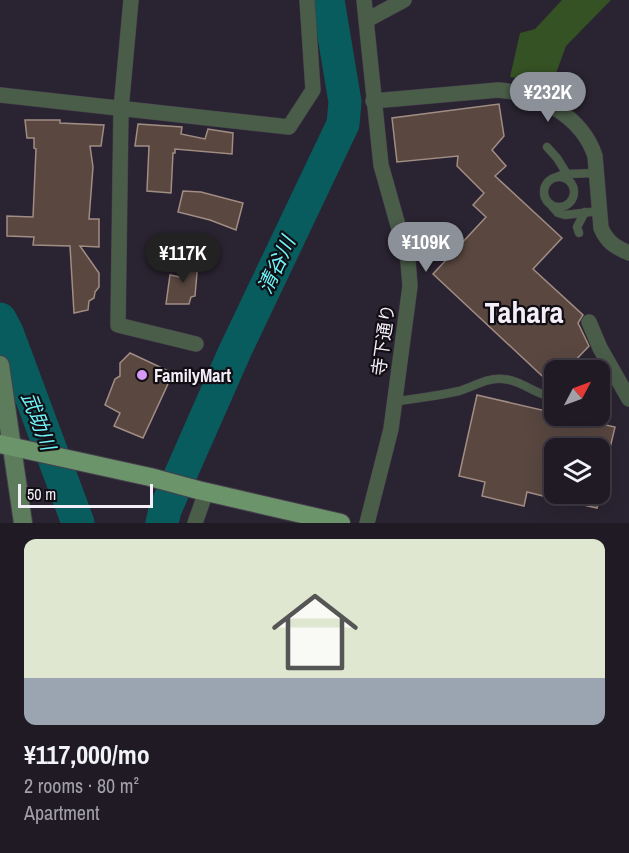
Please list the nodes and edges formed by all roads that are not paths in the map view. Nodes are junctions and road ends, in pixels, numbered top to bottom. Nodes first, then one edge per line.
1 (131, 0) edge
2 (307, 0) edge
3 (364, 0) edge
4 (404, 0) edge
5 (367, 20) junction
6 (0, 95) edge
7 (373, 101) junction
8 (122, 109) junction
9 (547, 147) dead end
10 (596, 172) junction
11 (567, 174) junction
12 (555, 178) junction
13 (550, 204) junction
14 (592, 211) junction
15 (579, 233) dead end
16 (629, 253) edge
17 (589, 322) dead end
18 (196, 344) dead end
19 (0, 365) edge
20 (614, 373) junction
21 (610, 375) edge
22 (544, 395) edge
23 (629, 399) edge
24 (395, 402) junction
25 (7, 445) edge
26 (202, 491) junction
27 (23, 523) edge
28 (195, 523) edge
29 (341, 523) edge
30 (367, 523) edge

1 - 8 street
2 - 8 street
3 - 5 street, 寺下通り
4 - 5 street
5 - 7 street, 寺下通り
6 - 8 street
7 - 10 street
7 - 24 street, 寺下通り
8 - 18 street
9 - 11 lane
10 - 11 lane
10 - 14 street
11 - 12 lane
12 - 13 lane
12 - 13 lane
13 - 14 lane
14 - 15 lane
14 - 16 street
17 - 20 street
19 - 25 street
20 - 21 lane
20 - 23 street
22 - 24 lane
24 - 30 street, 寺下通り
25 - 26 main road
25 - 27 street
26 - 28 street
26 - 29 main road

